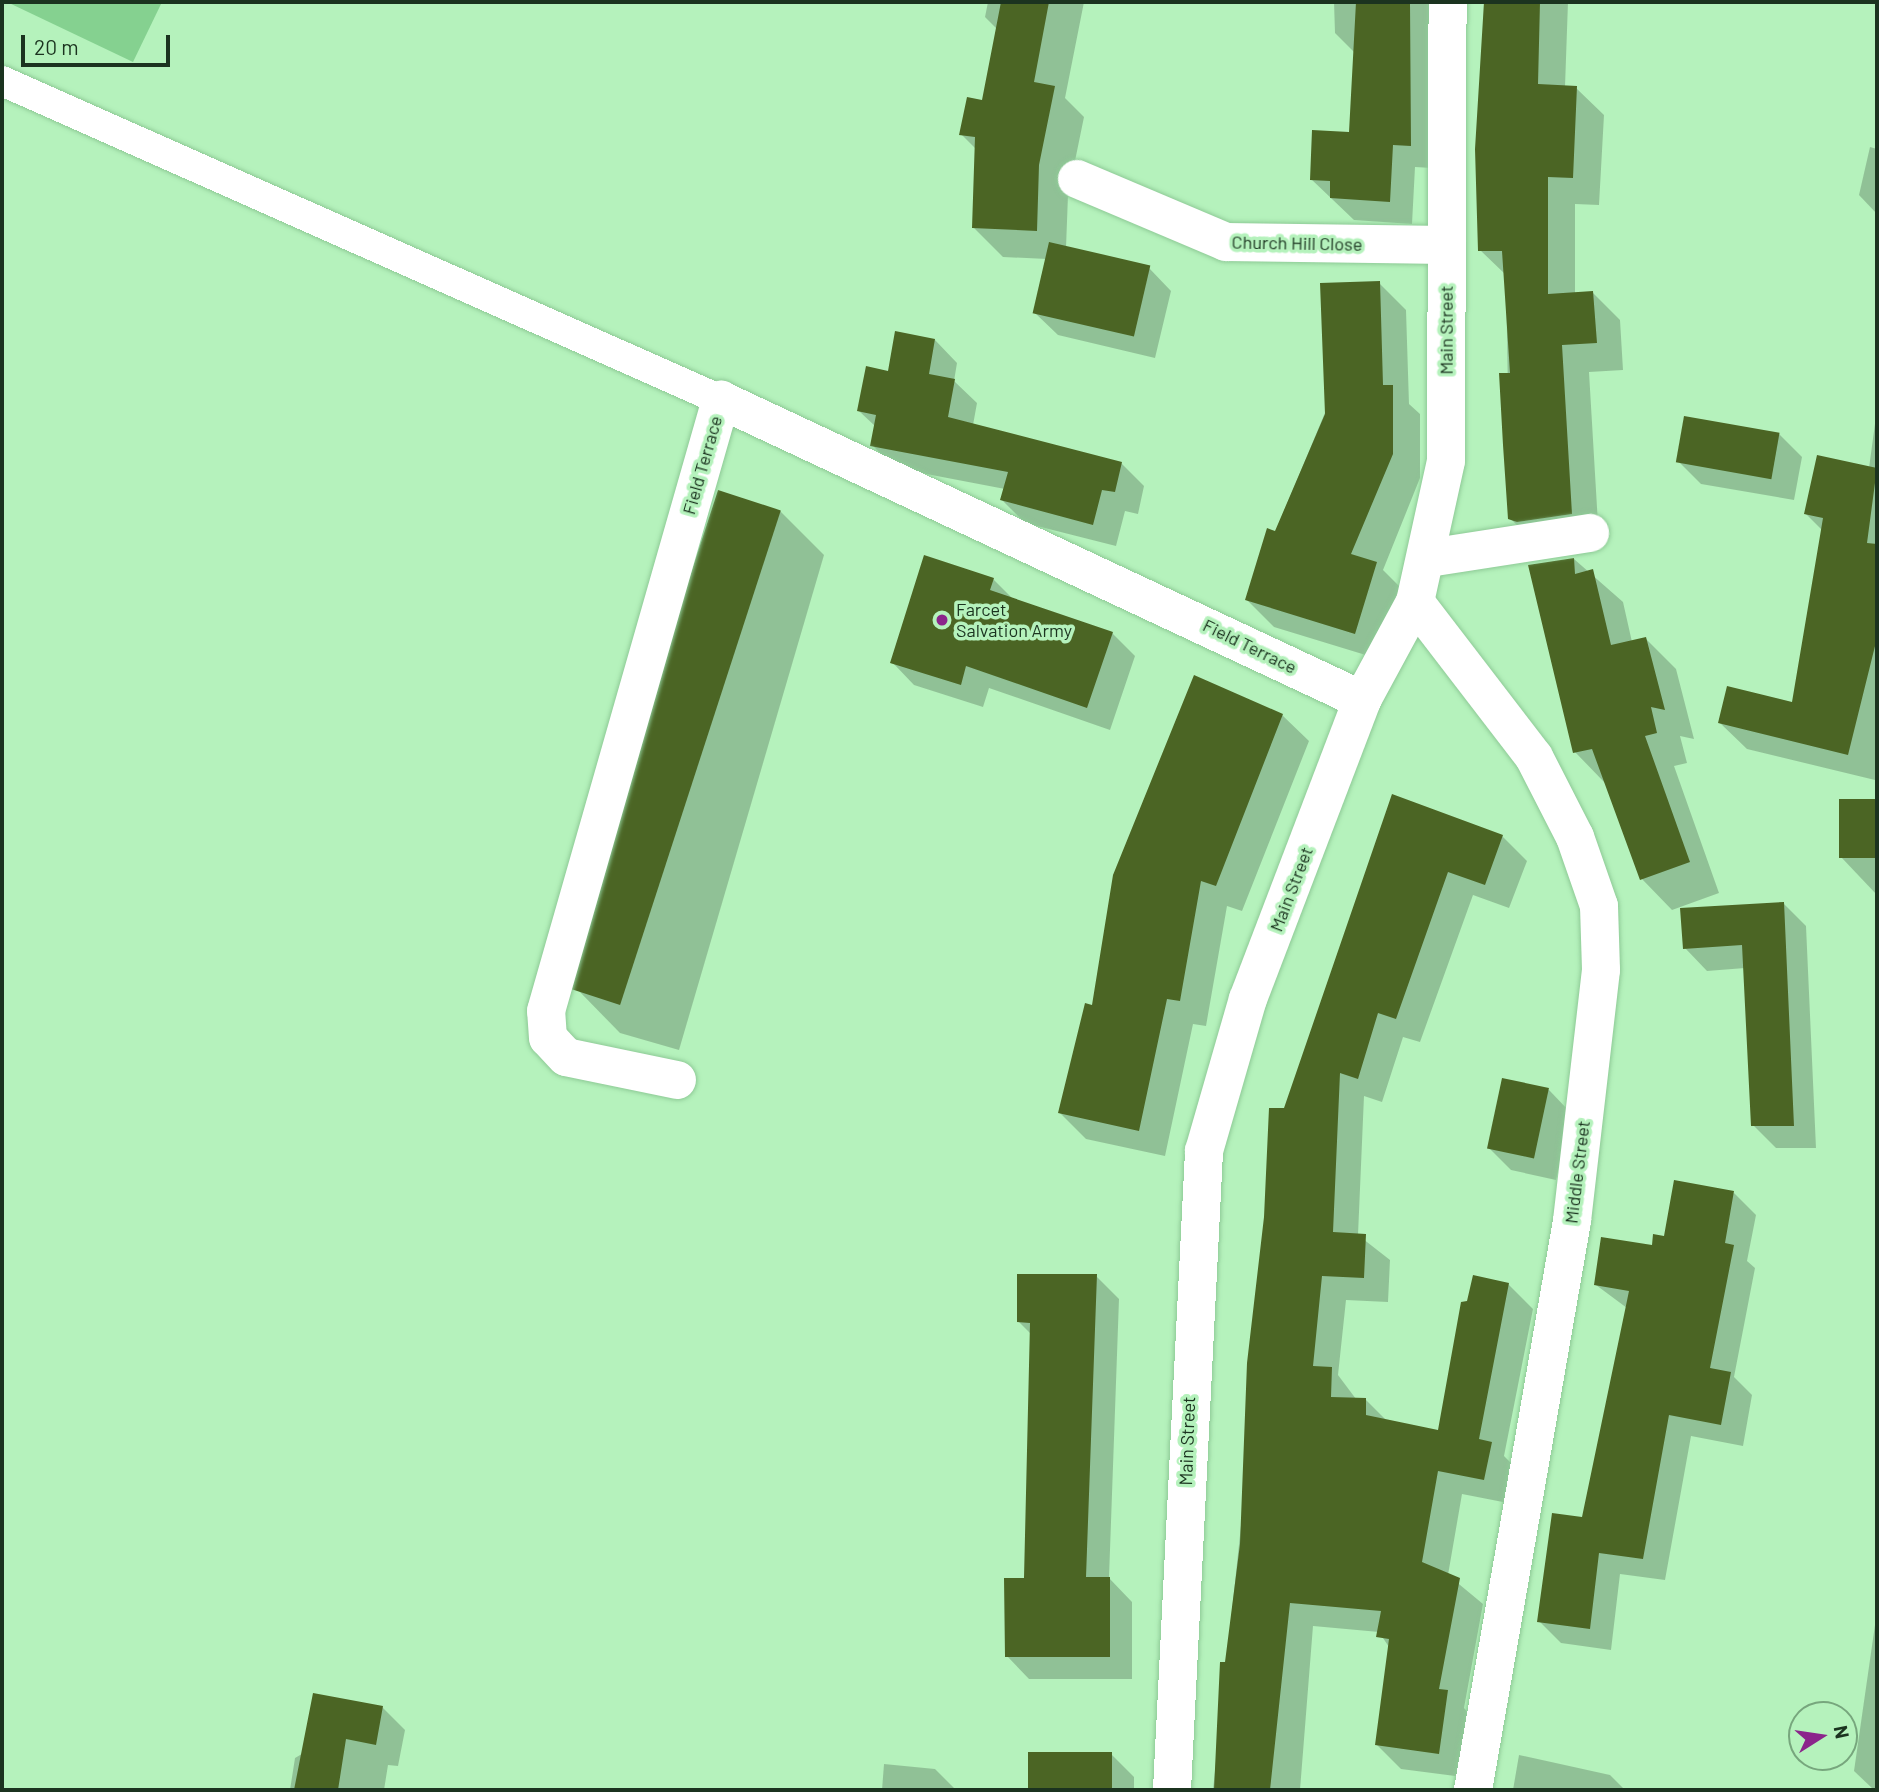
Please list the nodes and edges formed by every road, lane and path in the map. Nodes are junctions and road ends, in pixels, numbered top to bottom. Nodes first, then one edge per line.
1 (1448, 2) edge
2 (2, 80) edge
3 (1077, 179) dead end
4 (1447, 245) junction
5 (721, 400) junction
6 (1590, 533) dead end
7 (1428, 558) junction
8 (1415, 602) junction
9 (1362, 700) junction
10 (677, 1080) dead end
11 (1172, 1790) edge
12 (1473, 1790) edge

1 - 4 street, Main Street
2 - 5 lane
3 - 4 street, Church Hill Close
4 - 7 street, Main Street
5 - 9 street, Field Terrace
5 - 10 street, Field Terrace
6 - 7 street
7 - 8 street, Main Street
8 - 9 street, Main Street
8 - 12 street, Middle Street
9 - 11 street, Main Street

